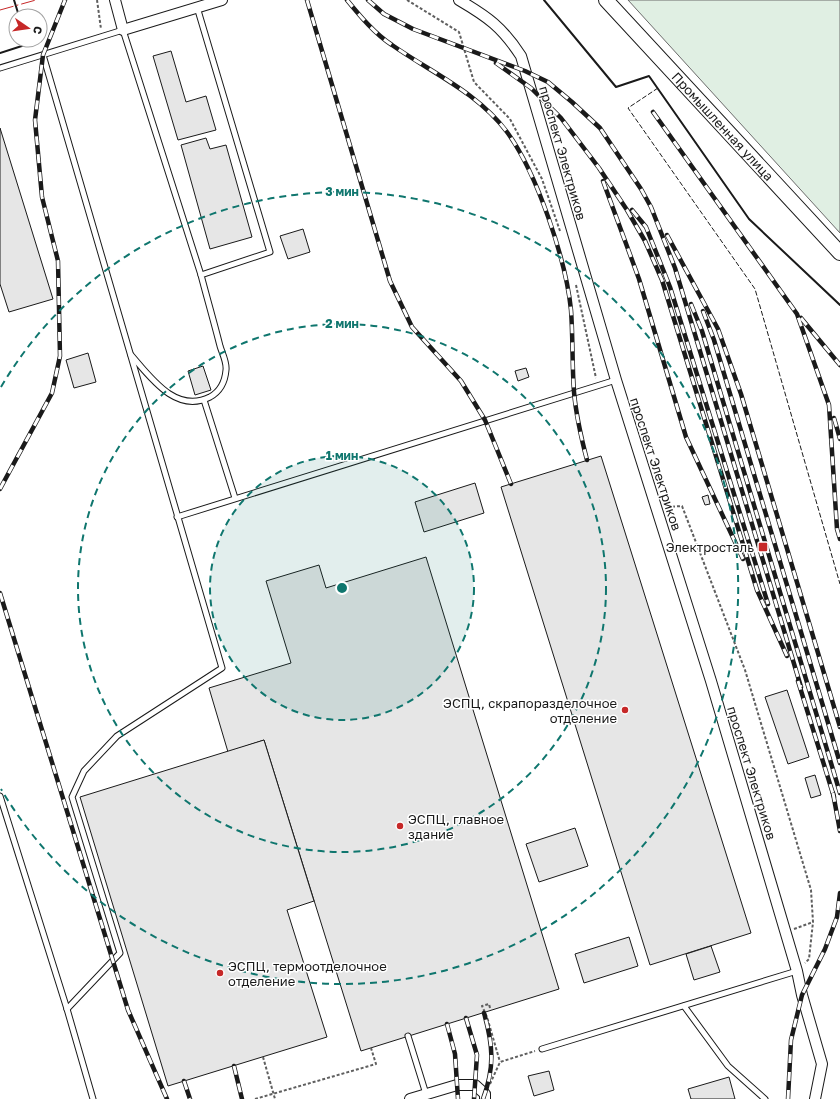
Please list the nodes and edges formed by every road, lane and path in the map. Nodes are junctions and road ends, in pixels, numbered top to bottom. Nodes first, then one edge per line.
1 (97, 0) edge
2 (115, 0) edge
3 (222, 0) edge
4 (407, 0) edge
5 (459, 0) edge
6 (606, 0) edge
7 (197, 7) junction
8 (123, 30) junction
9 (102, 36) junction
10 (43, 55) junction
11 (0, 68) edge
12 (562, 235) dead end
13 (840, 253) edge
14 (201, 275) junction
15 (574, 278) dead end
16 (129, 353) junction
17 (616, 380) junction
18 (597, 386) junction
19 (204, 400) junction
20 (234, 498) junction
21 (656, 507) junction
22 (177, 516) junction
23 (0, 796) edge
24 (814, 922) junction
25 (786, 932) junction
26 (797, 971) junction
27 (684, 1006) junction
28 (490, 1008) dead end
29 (67, 1009) junction
30 (408, 1036) dead end
31 (371, 1048) dead end
32 (542, 1049) joint
33 (262, 1057) dead end
34 (500, 1062) junction
35 (273, 1094) junction
36 (426, 1094) junction
37 (485, 1097) edge
38 (93, 1099) edge
39 (255, 1099) edge
40 (275, 1099) edge
41 (410, 1099) edge
42 (765, 1099) edge
43 (815, 1099) edge

1 - 9 path
2 - 8 street
3 - 7 street
4 - 12 path
5 - 17 street, проспект Электриков
6 - 13 street, Промышленная улица
7 - 8 street
7 - 14 lane
8 - 9 lane
8 - 14 lane
9 - 10 lane
10 - 11 lane
10 - 16 lane
14 - 19 lane
15 - 18 path
16 - 19 lane
16 - 22 lane
17 - 18 lane
17 - 21 street, проспект Электриков
18 - 20 lane
19 - 20 lane
20 - 22 lane
21 - 24 path
21 - 25 street, проспект Электриков
22 - 29 lane
23 - 29 lane
24 - 25 path
24 - 26 path
25 - 26 street, проспект Электриков
26 - 27 lane
26 - 43 street, проспект Электриков
27 - 32 lane
27 - 42 lane
28 - 34 path
29 - 38 lane
30 - 36 lane
31 - 35 path
32 - 34 path
33 - 35 path
34 - 37 path
35 - 39 path
35 - 40 path
36 - 37 street
36 - 41 street

